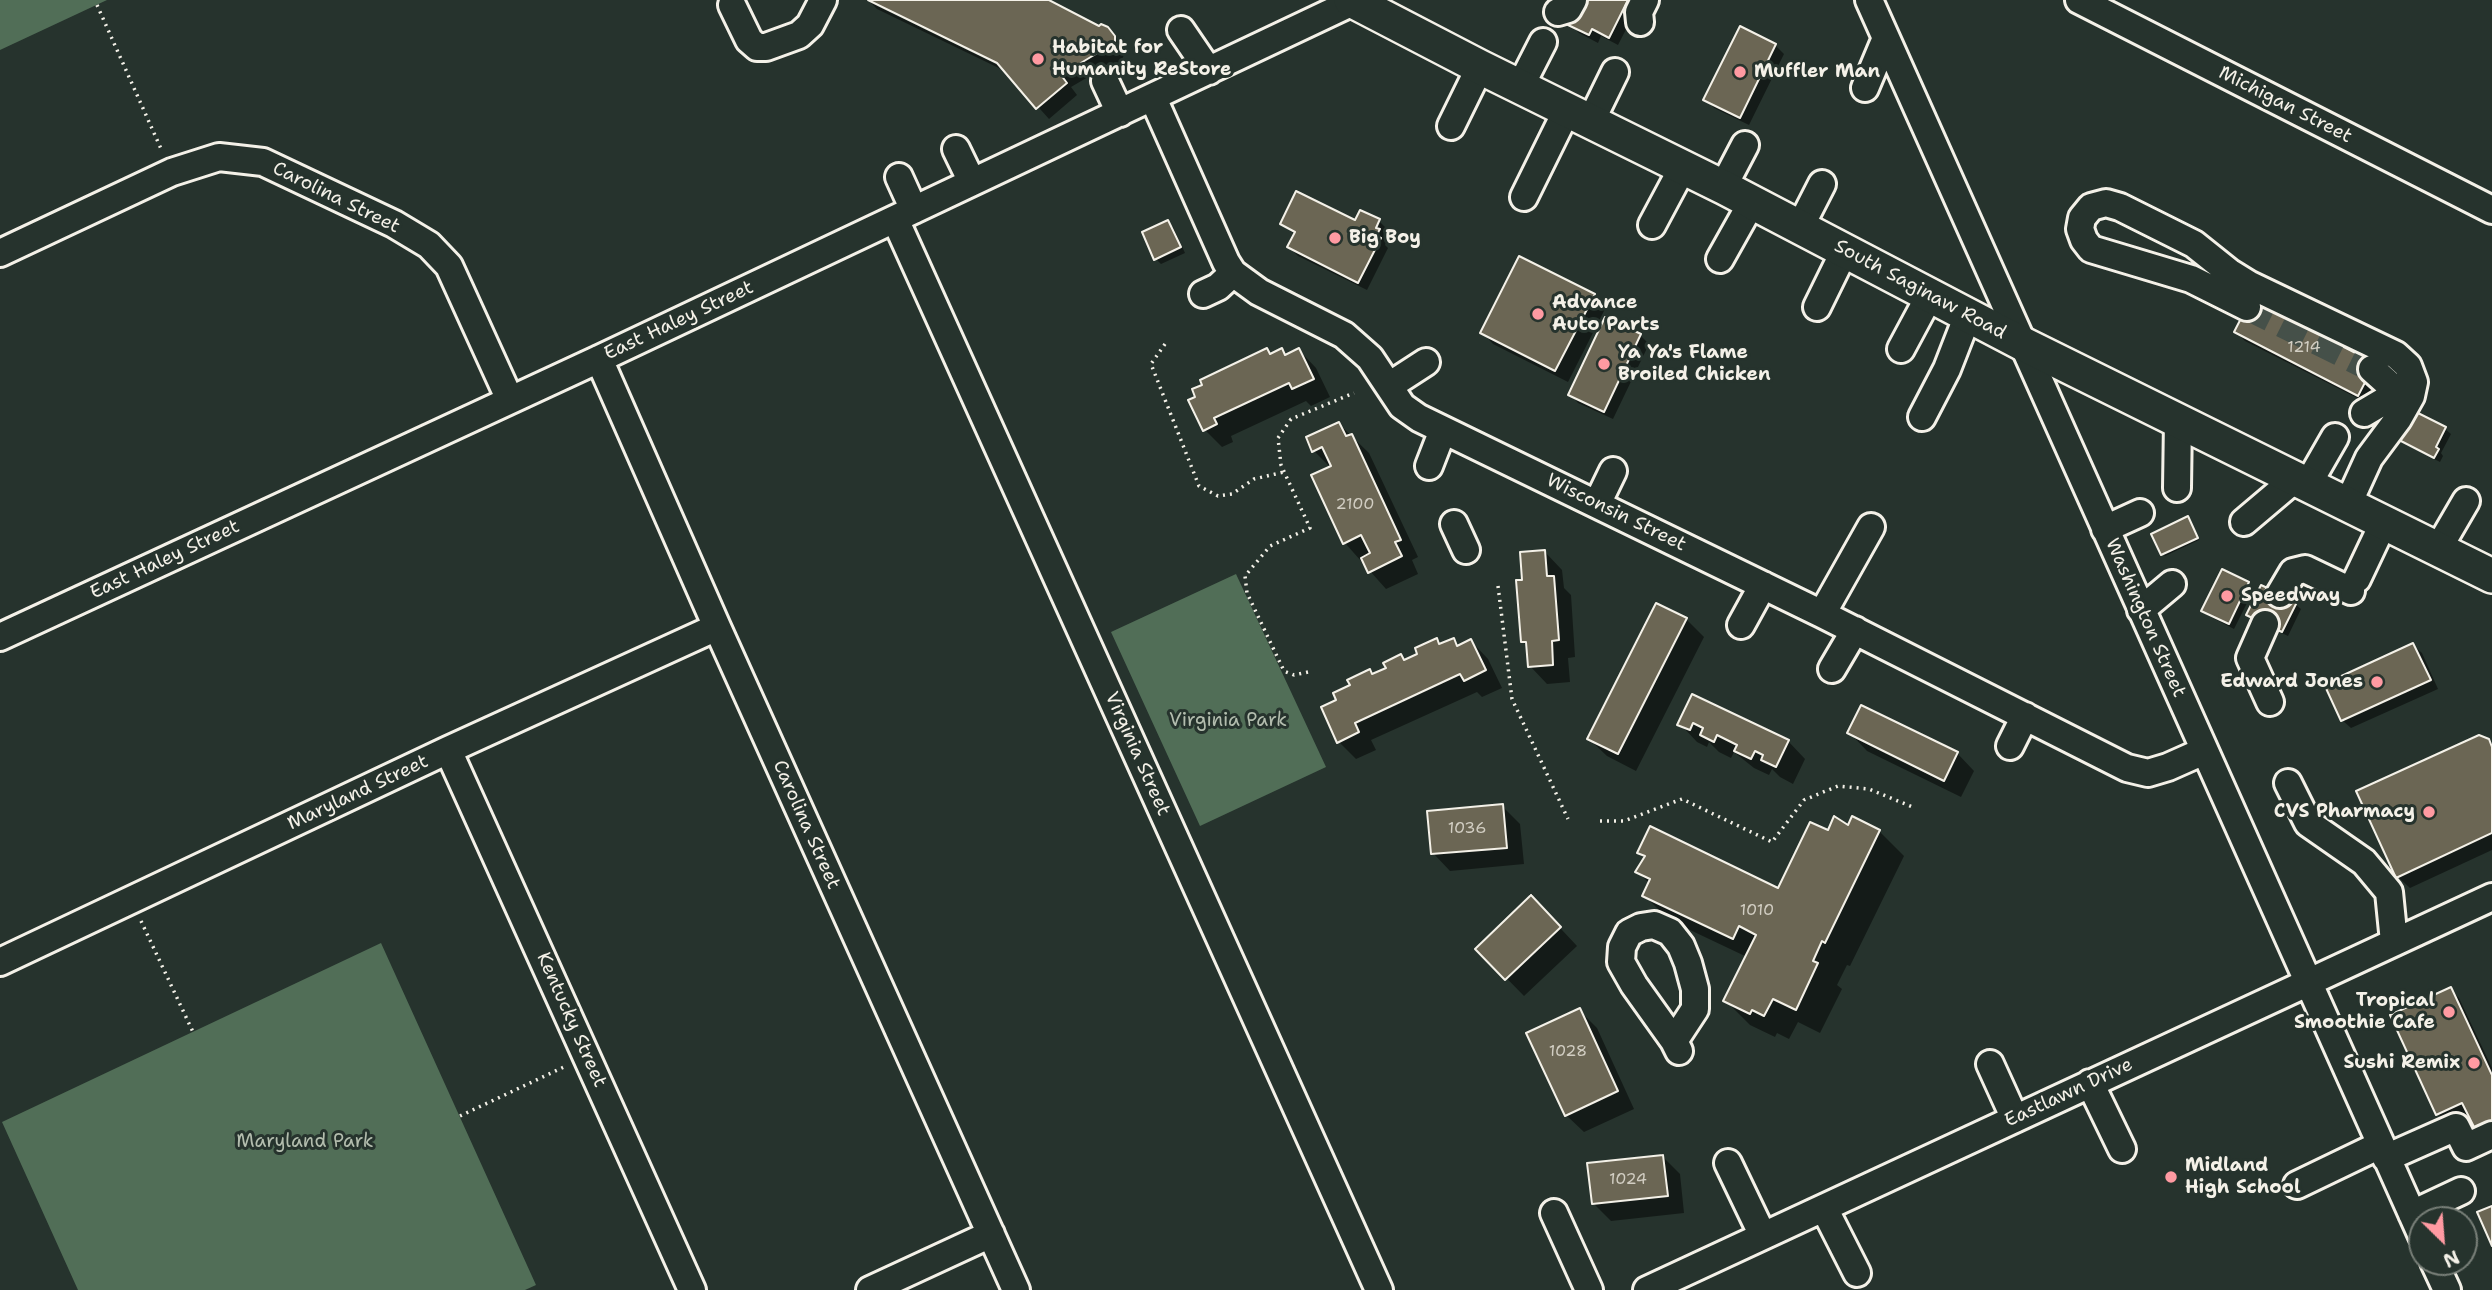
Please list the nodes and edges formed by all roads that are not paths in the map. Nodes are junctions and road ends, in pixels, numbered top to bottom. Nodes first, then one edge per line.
1 (823, 0) edge
2 (1354, 0) edge
3 (1869, 0) edge
4 (2127, 0) edge
5 (732, 5) dead end
6 (2090, 6) edge
7 (1181, 30) dead end
8 (1886, 37) junction
9 (1543, 42) dead end
10 (1480, 67) junction
11 (1209, 71) junction
12 (1615, 72) dead end
13 (1105, 81) dead end
14 (1520, 87) junction
15 (1864, 88) dead end
16 (1153, 98) junction
17 (1120, 113) junction
18 (1579, 116) junction
19 (1451, 126) dead end
20 (1745, 145) dead end
21 (956, 149) dead end
22 (1683, 167) junction
23 (899, 177) dead end
24 (972, 182) junction
25 (1822, 184) dead end
26 (2492, 185) edge
27 (1723, 187) junction
28 (1524, 197) dead end
29 (2466, 197) junction
30 (1752, 202) junction
31 (2492, 210) edge
32 (905, 214) junction
33 (1652, 225) dead end
34 (1800, 227) junction
35 (1845, 250) junction
36 (0, 253) edge
37 (1720, 259) dead end
38 (1233, 273) junction
39 (1203, 294) dead end
40 (1930, 295) junction
41 (1817, 307) dead end
42 (2247, 307) tunnel mouth
43 (1968, 315) junction
44 (2021, 343) junction
45 (1900, 349) dead end
46 (599, 359) junction
47 (1426, 362) dead end
48 (2372, 369) tunnel mouth
49 (1389, 386) junction
50 (510, 400) junction
51 (2364, 413) dead end
52 (1922, 417) dead end
53 (2178, 420) junction
54 (1443, 430) junction
55 (2335, 437) dead end
56 (1429, 466) dead end
57 (1613, 471) dead end
58 (2302, 481) junction
59 (2177, 488) dead end
60 (2466, 500) dead end
61 (1597, 504) junction
62 (2348, 504) junction
63 (2140, 513) dead end
64 (2244, 522) dead end
65 (2384, 522) junction
66 (1454, 524) dead end
67 (1871, 527) dead end
68 (2105, 529) junction
69 (2438, 549) junction
70 (1466, 550) dead end
71 (2492, 576) edge
72 (2172, 584) dead end
73 (1763, 585) junction
74 (2280, 594) dead end
75 (2141, 610) junction
76 (1822, 614) junction
77 (2265, 624) dead end
78 (1741, 625) dead end
79 (717, 628) junction
80 (1854, 630) junction
81 (0, 637) edge
82 (1832, 669) dead end
83 (2270, 702) dead end
84 (2025, 716) junction
85 (2010, 746) dead end
86 (448, 750) junction
87 (2204, 751) junction
88 (2288, 783) dead end
89 (2491, 901) edge
90 (1623, 927) joint
91 (2394, 942) junction
92 (0, 962) edge
93 (2308, 982) junction
94 (1990, 1064) dead end
95 (2090, 1083) junction
96 (2015, 1119) junction
97 (2492, 1135) edge
98 (2122, 1149) dead end
99 (2383, 1152) junction
100 (1728, 1163) dead end
101 (2297, 1185) dead end
102 (2461, 1191) dead end
103 (2408, 1206) edge
104 (2442, 1206) edge
105 (1824, 1208) junction
106 (1554, 1213) dead end
107 (991, 1234) junction
108 (1763, 1236) junction
109 (1857, 1273) dead end
110 (692, 1290) edge
111 (870, 1290) edge
112 (1016, 1290) edge
113 (1378, 1290) edge
114 (1589, 1290) edge
115 (1647, 1290) edge

1 - 5 street
2 - 10 main road, South Saginaw Road
2 - 11 street, East Haley Street
3 - 8 street, Washington Street
4 - 6 street
6 - 29 street, Michigan Street
7 - 11 street
8 - 15 street
8 - 44 street, Washington Street
9 - 14 street
10 - 14 main road, South Saginaw Road
10 - 19 street
11 - 16 street, East Haley Street
12 - 18 street
13 - 17 street
14 - 18 main road, South Saginaw Road
16 - 17 street, East Haley Street
16 - 38 street, Wisconsin Street
17 - 24 street, East Haley Street
18 - 22 main road, South Saginaw Road
18 - 28 street
20 - 27 street
21 - 24 street
22 - 27 main road, South Saginaw Road
22 - 33 street
23 - 32 street, Virginia Street
24 - 32 street, East Haley Street
25 - 34 street
26 - 29 street
27 - 30 main road, South Saginaw Road
29 - 31 street, Michigan Street
30 - 34 main road, South Saginaw Road
30 - 37 street
32 - 46 street, East Haley Street
32 - 113 street, Virginia Street
34 - 35 main road, South Saginaw Road
35 - 40 main road, South Saginaw Road
35 - 41 street
36 - 50 street, Carolina Street
38 - 39 street
38 - 49 street, Wisconsin Street
40 - 43 main road, South Saginaw Road
40 - 45 street
42 - 62 street
43 - 44 main road, South Saginaw Road
43 - 52 street
44 - 53 main road, South Saginaw Road
44 - 68 street, Washington Street
46 - 50 street, East Haley Street
46 - 79 street, Carolina Street
47 - 49 street
48 - 51 street
49 - 54 street, Wisconsin Street
50 - 81 street, East Haley Street
53 - 58 main road, South Saginaw Road
53 - 59 street
54 - 56 street
54 - 61 street, Wisconsin Street
55 - 58 street
57 - 61 street
58 - 62 main road, South Saginaw Road
58 - 64 street
60 - 69 street
61 - 73 street, Wisconsin Street
62 - 65 main road, South Saginaw Road
63 - 68 street
65 - 69 main road, South Saginaw Road
65 - 74 street
66 - 70 street
67 - 76 street
68 - 75 street, Washington Street
69 - 71 main road, South Saginaw Road
72 - 75 street
73 - 76 street, Wisconsin Street
73 - 78 street
75 - 87 street, Washington Street
76 - 80 street, Wisconsin Street
77 - 83 street
79 - 86 street, Maryland Street
79 - 107 street, Carolina Street
80 - 82 street
80 - 84 street, Wisconsin Street
84 - 85 street
84 - 87 street, Wisconsin Street
86 - 92 street, Maryland Street
86 - 110 street, Kentucky Street
87 - 93 street, Washington Street
88 - 91 street
89 - 91 street, Eastlawn Drive
90 - 90 street
91 - 93 street, Eastlawn Drive
93 - 95 street, Eastlawn Drive
93 - 99 street, Washington Street
94 - 96 street
95 - 96 street, Eastlawn Drive
95 - 98 street
96 - 105 street, Eastlawn Drive
97 - 99 street
99 - 101 street
99 - 103 street, Washington Street
100 - 108 street
102 - 104 street
105 - 108 street, Eastlawn Drive
105 - 109 street
106 - 114 street
107 - 111 street
107 - 112 street, Carolina Street
108 - 115 street, Eastlawn Drive

